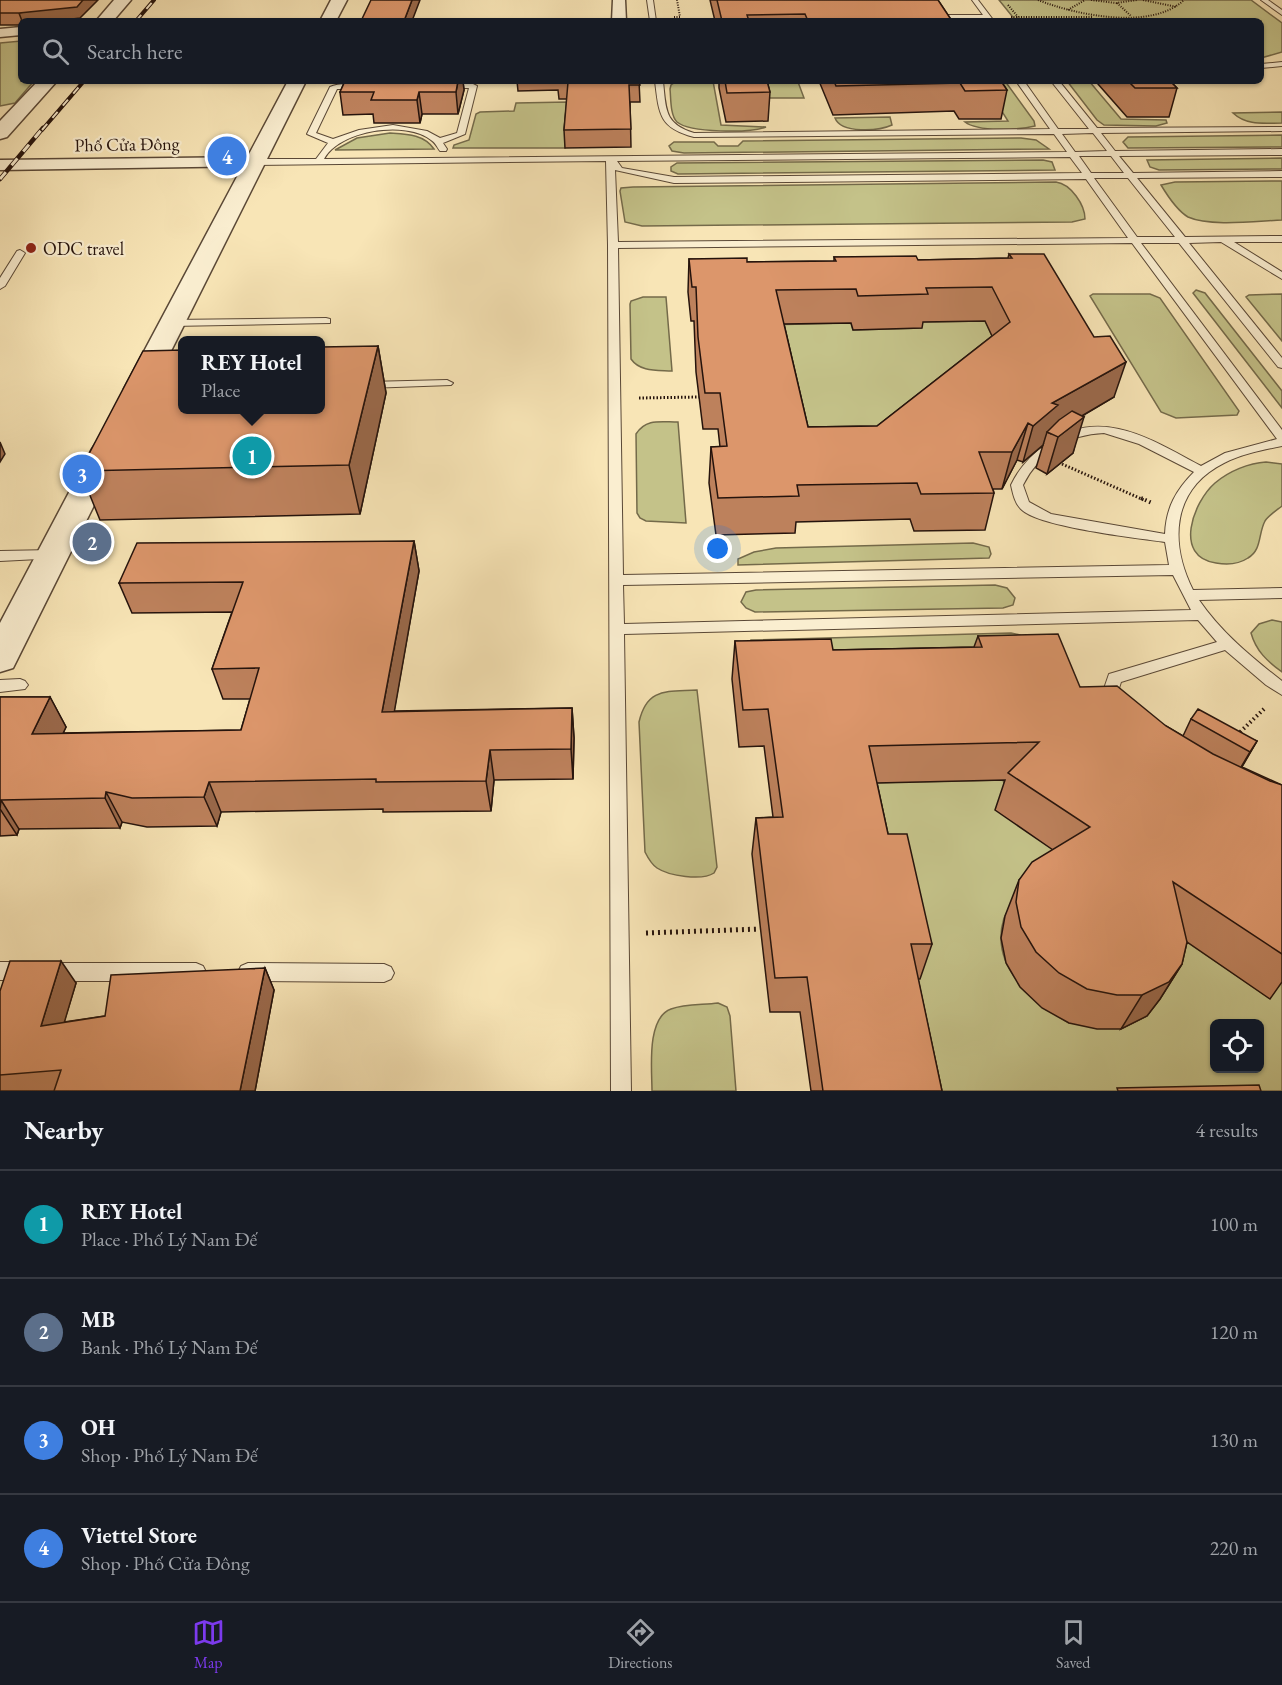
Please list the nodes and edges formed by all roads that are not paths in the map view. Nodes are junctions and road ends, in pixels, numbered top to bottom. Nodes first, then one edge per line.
1 (123, 0) edge
2 (339, 0) edge
3 (619, 0) edge
4 (650, 0) edge
5 (975, 0) edge
6 (1264, 0) edge
7 (1282, 13) edge
8 (926, 17) edge
9 (107, 18) edge
10 (330, 18) edge
11 (619, 18) edge
12 (652, 18) edge
13 (958, 18) edge
14 (989, 18) edge
15 (18, 31) edge
16 (0, 33) edge
17 (1282, 64) edge
18 (1264, 66) edge
19 (45, 84) edge
20 (295, 84) edge
21 (659, 84) edge
22 (1022, 84) edge
23 (1057, 84) edge
24 (438, 86) edge
25 (369, 87) edge
26 (1282, 129) edge
27 (1096, 131) junction
28 (1055, 132) junction
29 (0, 133) edge
30 (440, 141) junction
31 (334, 142) junction
32 (1282, 152) edge
33 (1114, 153) junction
34 (1071, 154) junction
35 (610, 158) junction
36 (440, 160) junction
37 (319, 161) junction
38 (255, 162) junction
39 (0, 165) edge
40 (1282, 174) edge
41 (1088, 176) junction
42 (1131, 176) junction
43 (1282, 239) edge
44 (1182, 240) junction
45 (1224, 240) junction
46 (1135, 241) junction
47 (614, 245) junction
48 (20, 253) dead end
49 (1282, 276) edge
50 (0, 286) edge
51 (326, 321) dead end
52 (171, 323) junction
53 (1282, 365) edge
54 (447, 383) dead end
55 (355, 385) edge
56 (1282, 440) edge
57 (1201, 471) junction
58 (1171, 539) junction
59 (53, 555) junction
60 (0, 556) edge
61 (1177, 570) junction
62 (615, 580) junction
63 (1282, 593) edge
64 (1189, 595) junction
65 (1202, 615) junction
66 (616, 629) junction
67 (1227, 644) junction
68 (0, 658) edge
69 (20, 685) dead end
70 (0, 686) edge
71 (1278, 694) edge
72 (1114, 716) edge
73 (0, 971) edge
74 (210, 972) edge
75 (233, 972) edge
76 (384, 973) dead end
77 (621, 1091) edge

1 - 9 street
2 - 10 street
3 - 11 street
4 - 12 lane
5 - 14 lane
6 - 7 lane
8 - 13 lane
15 - 16 street
17 - 18 lane
19 - 29 street
20 - 38 street
21 - 28 lane
22 - 28 lane
23 - 27 lane
24 - 30 lane
25 - 31 lane
26 - 27 lane
27 - 28 lane
27 - 33 lane
28 - 34 lane
30 - 31 lane
30 - 36 lane
31 - 37 lane
32 - 33 lane
33 - 34 lane
33 - 42 lane
34 - 35 lane
34 - 41 lane
35 - 36 lane
35 - 41 lane
35 - 47 lane
36 - 37 lane
37 - 38 lane
38 - 39 street, Phố Cửa Đông
38 - 52 street
40 - 42 lane
41 - 42 lane
41 - 46 lane
42 - 44 lane
43 - 45 lane
44 - 45 lane
44 - 46 lane
44 - 53 lane
45 - 49 lane
46 - 47 lane
46 - 56 lane
47 - 62 lane
48 - 50 lane
51 - 52 lane
52 - 59 street
54 - 55 lane
56 - 57 lane
57 - 58 lane
57 - 58 lane
58 - 61 lane
59 - 60 lane
59 - 68 street
61 - 62 lane
61 - 64 lane
62 - 66 lane
63 - 64 lane
64 - 65 lane
65 - 66 lane
65 - 67 lane
66 - 77 lane
67 - 71 lane
67 - 72 lane
69 - 70 lane
73 - 74 lane
75 - 76 lane

